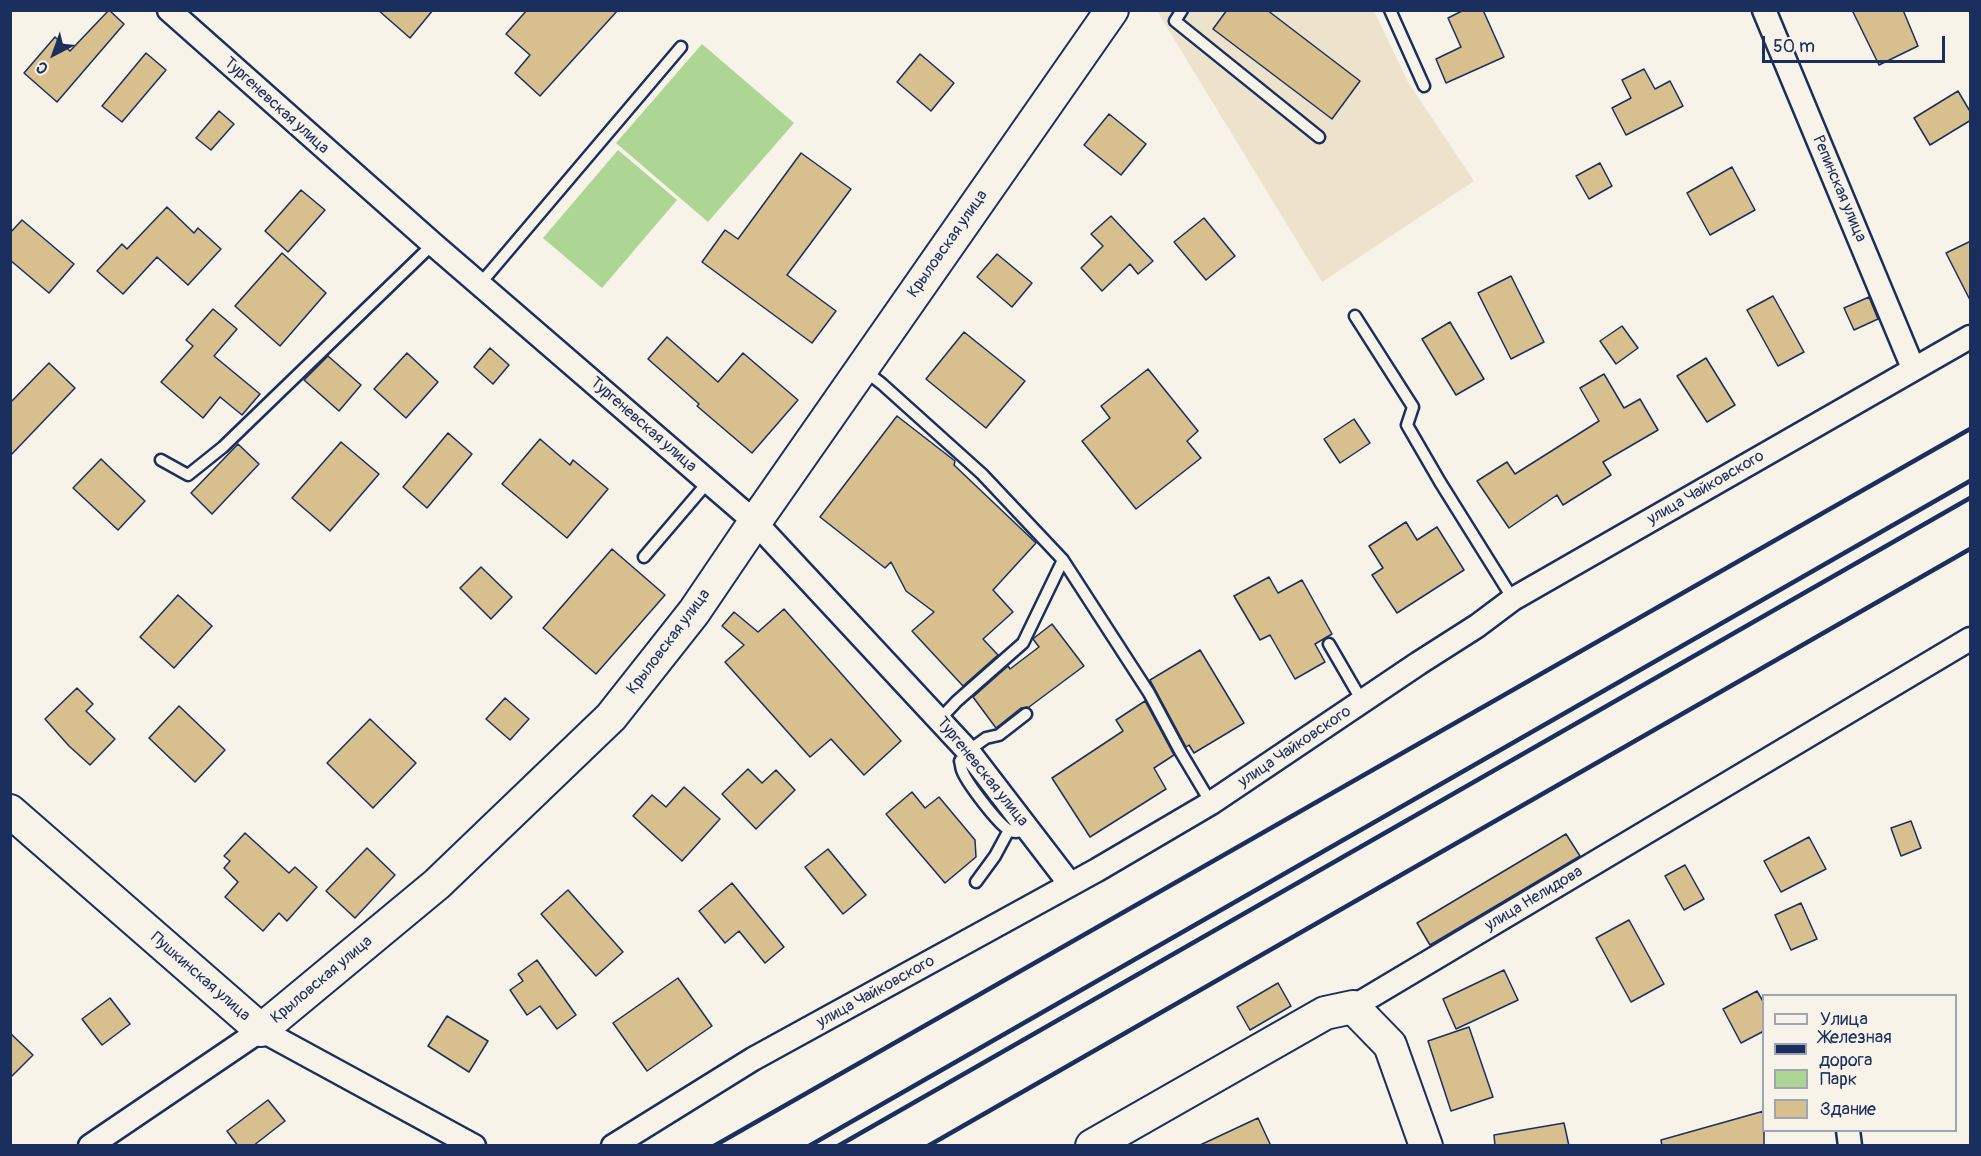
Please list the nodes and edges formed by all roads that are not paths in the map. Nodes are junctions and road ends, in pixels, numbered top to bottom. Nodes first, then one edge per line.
1 (169, 10) edge
2 (1112, 10) edge
3 (1182, 10) edge
4 (1390, 10) edge
5 (1764, 10) edge
6 (681, 46) dead end
7 (1424, 86) dead end
8 (1319, 137) dead end
9 (433, 244) junction
10 (480, 284) junction
11 (1355, 316) dead end
12 (1971, 337) edge
13 (861, 368) junction
14 (1913, 368) junction
15 (161, 460) dead end
16 (708, 482) junction
17 (755, 522) junction
18 (644, 557) dead end
19 (1063, 560) junction
20 (1513, 599) junction
21 (1971, 639) edge
22 (1329, 644) dead end
23 (1362, 701) junction
24 (1026, 714) dead end
25 (940, 719) junction
26 (968, 751) junction
27 (1211, 803) junction
28 (10, 811) edge
29 (1018, 829) junction
30 (976, 882) dead end
31 (1070, 884) junction
32 (1353, 1007) junction
33 (261, 1030) junction
34 (90, 1146) edge
35 (474, 1146) edge
36 (613, 1146) edge
37 (1092, 1146) edge
38 (1426, 1146) edge

1 - 9 street, Тургеневская улица
2 - 13 street, Крыловская улица
3 - 8 lane
4 - 7 lane
5 - 14 street, Репинская улица
6 - 10 lane
9 - 10 street, Тургеневская улица
9 - 15 lane
10 - 16 street, Тургеневская улица
11 - 20 lane
12 - 14 street, улица Чайковского
13 - 17 street, Крыловская улица
13 - 19 lane
14 - 20 street, улица Чайковского
16 - 17 street, Тургеневская улица
16 - 18 lane
17 - 25 street, Тургеневская улица
17 - 33 street, Крыловская улица
19 - 25 lane
19 - 27 lane
20 - 23 street, улица Чайковского
21 - 32 street, улица Нелидова
22 - 23 lane
23 - 27 street, улица Чайковского
24 - 26 lane
25 - 26 street, Тургеневская улица
26 - 29 street, Тургеневская улица
27 - 31 street, улица Чайковского
28 - 33 street, Пушкинская улица
29 - 30 lane
29 - 31 street, Тургеневская улица
31 - 36 street, улица Чайковского
32 - 37 street, улица Нелидова
32 - 38 street
33 - 34 street, Крыловская улица
33 - 35 street, Пушкинская улица

